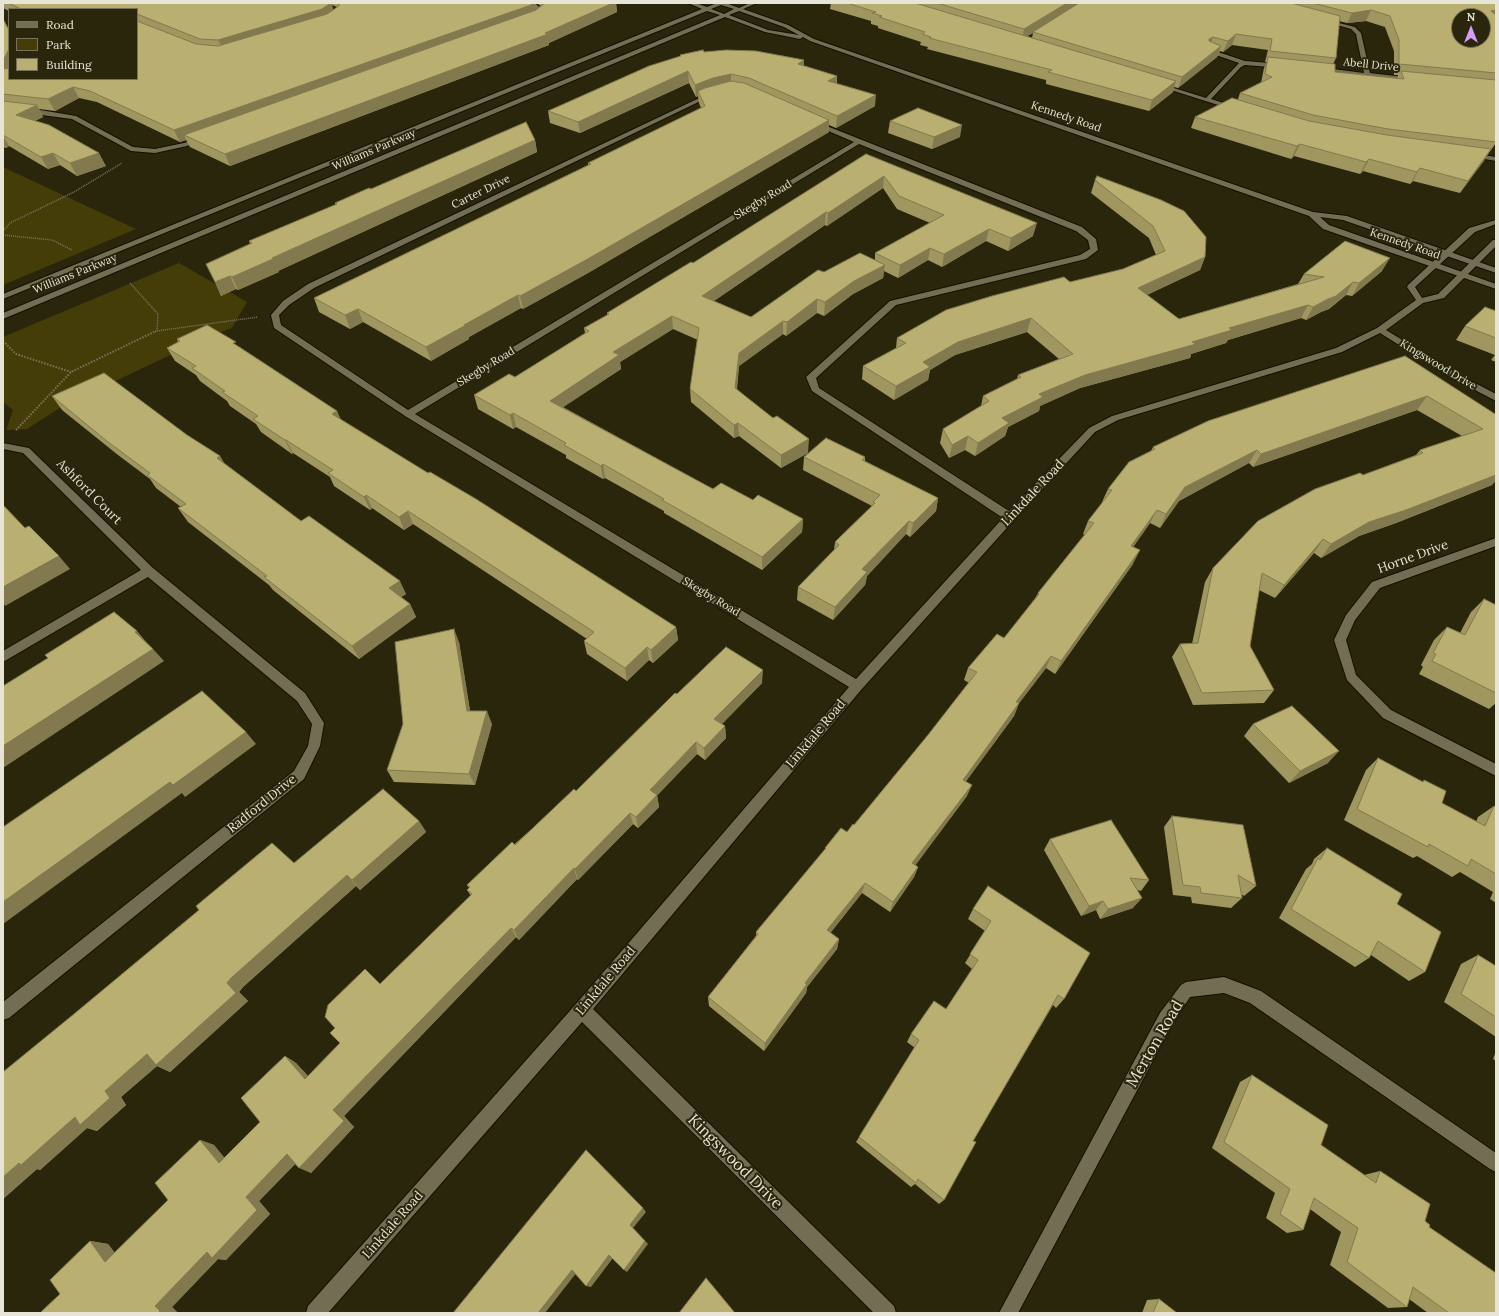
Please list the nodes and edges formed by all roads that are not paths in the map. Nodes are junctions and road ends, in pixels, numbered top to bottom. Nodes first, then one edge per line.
1 (528, 3) edge
2 (690, 3) edge
3 (721, 3) edge
4 (754, 3) edge
5 (707, 9) junction
6 (739, 9) junction
7 (724, 16) junction
8 (1317, 18) edge
9 (527, 21) edge
10 (812, 40) junction
11 (1209, 50) edge
12 (1244, 63) junction
13 (1288, 66) edge
14 (1312, 69) edge
15 (1367, 74) junction
16 (1420, 80) edge
17 (1148, 82) edge
18 (724, 91) edge
19 (1207, 100) junction
20 (3, 108) edge
21 (1238, 109) edge
22 (808, 120) edge
23 (207, 137) edge
24 (858, 142) junction
25 (1466, 155) edge
26 (1496, 159) edge
27 (1312, 214) junction
28 (1496, 222) edge
29 (1496, 242) edge
30 (1446, 253) junction
31 (1474, 263) junction
32 (1433, 265) junction
33 (1496, 271) edge
34 (1462, 275) junction
35 (1496, 287) edge
36 (3, 297) edge
37 (1420, 301) junction
38 (3, 316) edge
39 (1380, 330) junction
40 (1496, 398) edge
41 (408, 414) junction
42 (3, 446) edge
43 (1010, 517) junction
44 (1496, 542) edge
45 (149, 571) junction
46 (3, 657) edge
47 (857, 686) junction
48 (1496, 770) edge
49 (582, 1010) junction
50 (3, 1012) edge
51 (1496, 1162) edge
52 (314, 1313) edge
53 (888, 1313) edge
54 (1008, 1313) edge

1 - 9 street
2 - 5 street
3 - 5 street, Williams Parkway
3 - 6 street
4 - 6 street, Williams Parkway
5 - 7 street
5 - 36 street, Williams Parkway
6 - 7 street, Williams Parkway
6 - 10 street
7 - 10 street
7 - 38 street, Williams Parkway
8 - 15 street
10 - 27 street, Kennedy Road
11 - 12 street
12 - 13 street
12 - 19 street
14 - 15 street, Abell Drive
15 - 16 street, Abell Drive
17 - 19 street
18 - 41 street, Carter Drive
19 - 21 street
20 - 23 street
22 - 24 street
24 - 41 street, Skegby Road
24 - 43 street
25 - 26 street
27 - 30 street, Kennedy Road
27 - 32 street, Kennedy Road
28 - 30 street
29 - 31 street, Linkdale Road
30 - 31 street, Kennedy Road
30 - 32 street
31 - 33 street, Kennedy Road
31 - 34 street, Linkdale Road
32 - 34 street, Kennedy Road
32 - 37 street
34 - 35 street, Kennedy Road
34 - 37 street, Linkdale Road
37 - 39 street, Linkdale Road
39 - 40 street, Kingswood Drive
39 - 43 street, Linkdale Road
41 - 47 street, Skegby Road
42 - 45 street, Ashford Court
43 - 47 street, Linkdale Road
44 - 48 street, Horne Drive
45 - 46 street
45 - 50 street, Radford Drive
47 - 49 street, Linkdale Road
49 - 52 street, Linkdale Road
49 - 53 street, Kingswood Drive
51 - 54 street, Merton Road

